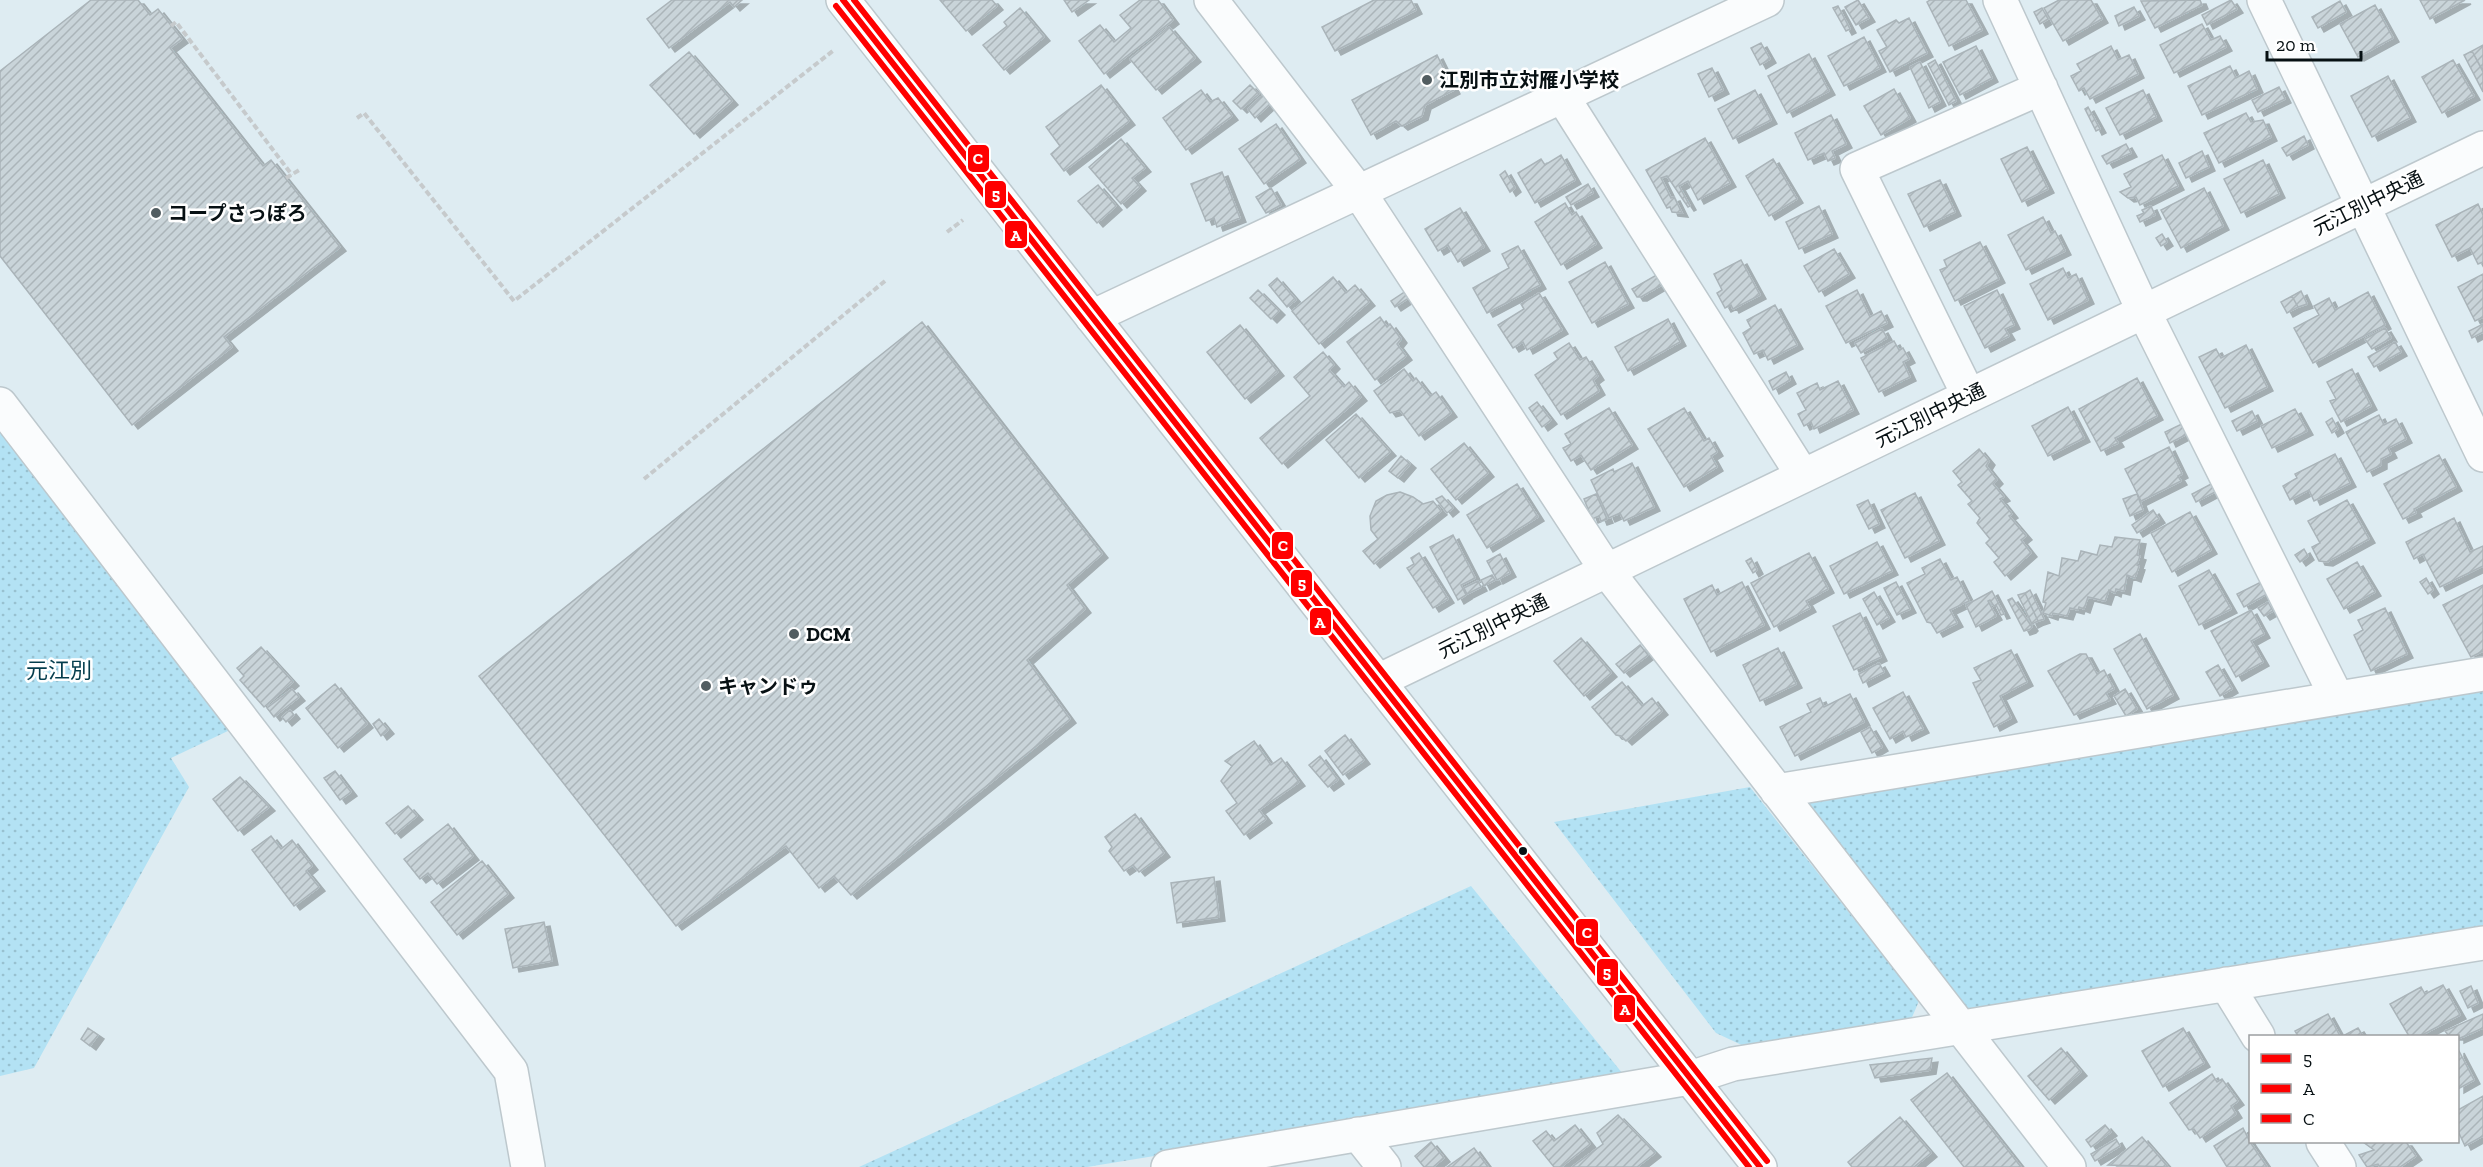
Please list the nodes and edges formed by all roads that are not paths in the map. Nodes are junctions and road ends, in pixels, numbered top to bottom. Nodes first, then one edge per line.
1 (843, 0) edge
2 (1211, 0) edge
3 (1767, 0) edge
4 (2000, 0) edge
5 (2264, 0) edge
6 (2041, 88) junction
7 (1562, 96) junction
8 (2483, 148) edge
9 (1359, 192) junction
10 (2364, 206) junction
11 (2144, 312) junction
12 (1092, 317) junction
13 (1970, 396) junction
14 (0, 404) edge
15 (2483, 455) edge
16 (1803, 476) junction
17 (1606, 571) junction
18 (2483, 674) edge
19 (1378, 681) junction
20 (2337, 698) junction
21 (1777, 792) junction
22 (2479, 952) edge
23 (2226, 984) junction
24 (1959, 1028) junction
25 (2257, 1035) edge
26 (1690, 1077) junction
27 (1359, 1134) junction
28 (2324, 1143) edge
29 (528, 1167) edge
30 (1168, 1167) edge
31 (1384, 1167) edge
32 (1760, 1167) edge
33 (2069, 1167) edge
34 (2339, 1167) edge

1 - 12 street
2 - 9 street
3 - 7 street
4 - 6 street
5 - 10 street
6 - 11 street
6 - 13 street
7 - 9 street
7 - 16 street
8 - 10 street, 元江別中央通
9 - 12 street
9 - 17 street
10 - 11 street, 元江別中央通
10 - 15 street
11 - 13 street, 元江別中央通
11 - 20 street
12 - 19 street
13 - 16 street, 元江別中央通
14 - 29 street
16 - 17 street, 元江別中央通
17 - 19 street, 元江別中央通
17 - 21 street
18 - 20 street
19 - 26 street
20 - 21 street
21 - 24 street
22 - 23 street
23 - 24 street
23 - 25 street
24 - 26 street
24 - 33 street
26 - 27 street
26 - 32 street
27 - 30 street
27 - 31 street
28 - 34 street

